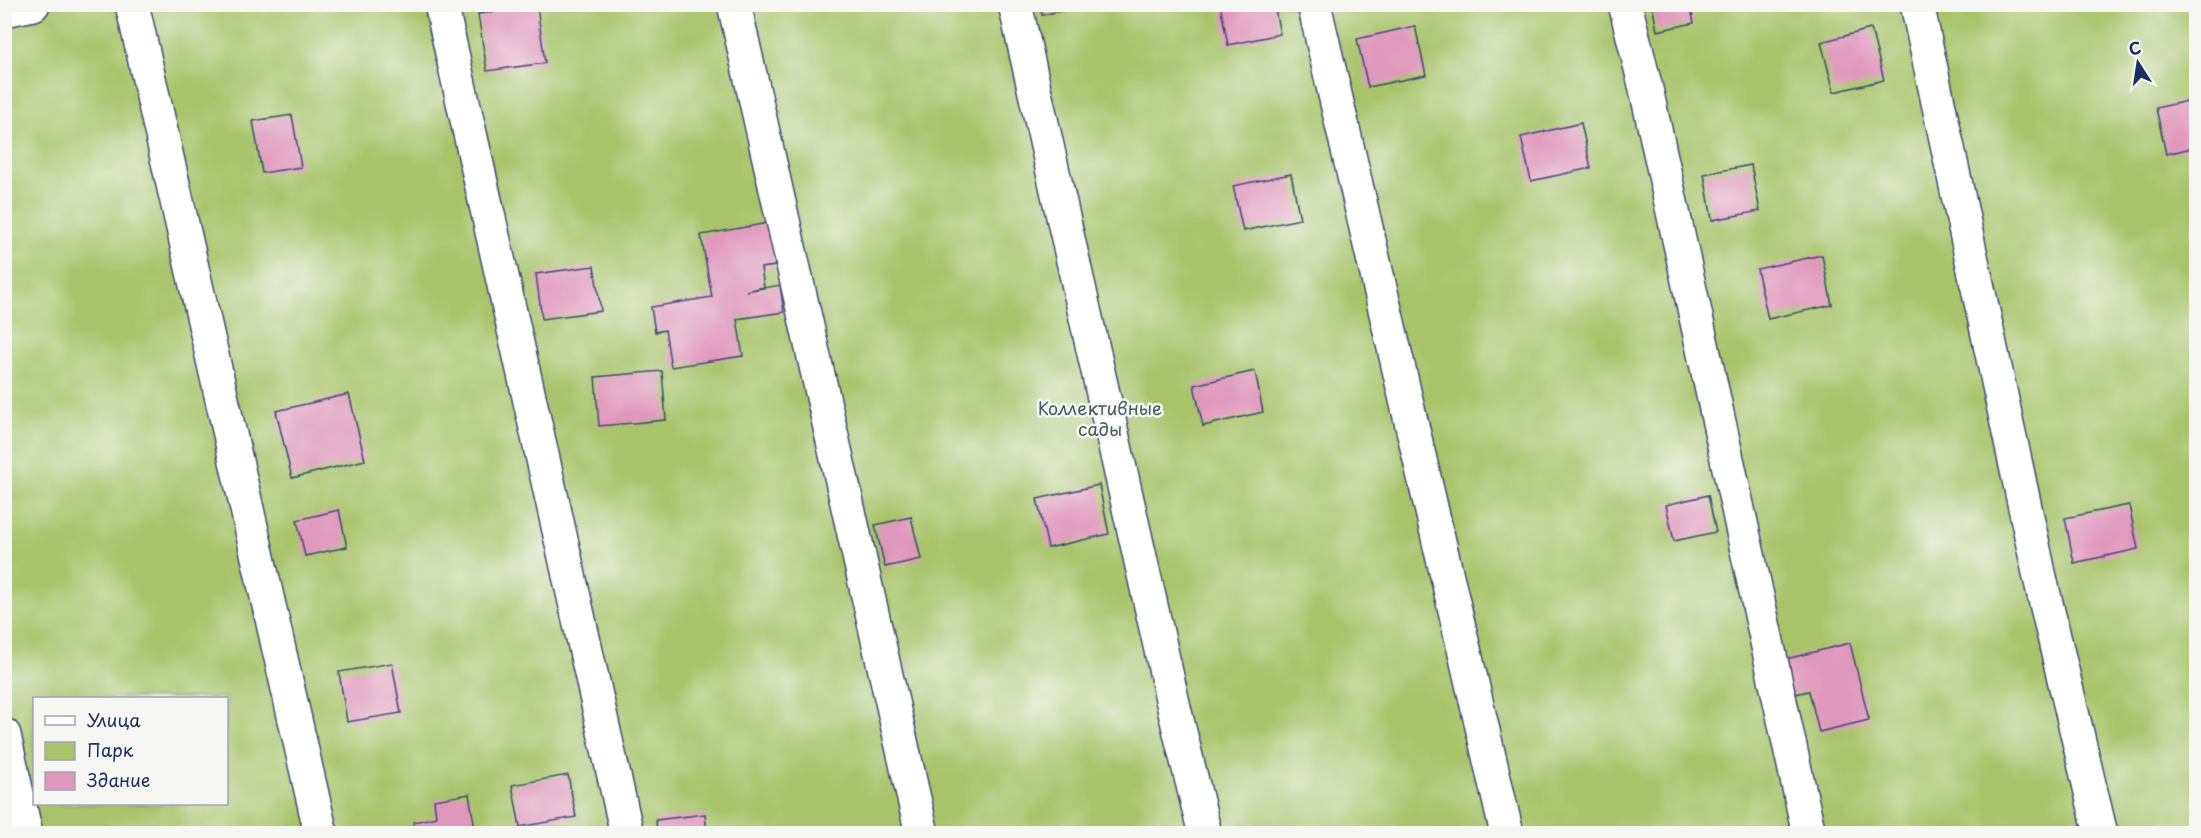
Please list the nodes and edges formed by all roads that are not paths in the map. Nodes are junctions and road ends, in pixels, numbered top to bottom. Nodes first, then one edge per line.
1 (33, 4) edge
2 (132, 4) edge
3 (441, 4) edge
4 (734, 4) edge
5 (1015, 4) edge
6 (1314, 4) edge
7 (1625, 4) edge
8 (1917, 4) edge
9 (4, 10) edge
10 (4, 735) edge
11 (26, 834) edge
12 (321, 834) edge
13 (627, 834) edge
14 (922, 834) edge
15 (1205, 834) edge
16 (1507, 834) edge
17 (1809, 834) edge
18 (2101, 834) edge

1 - 9 street
2 - 12 street
3 - 13 street
4 - 14 street
5 - 15 street
6 - 16 street
7 - 17 street
8 - 18 street
10 - 11 street

